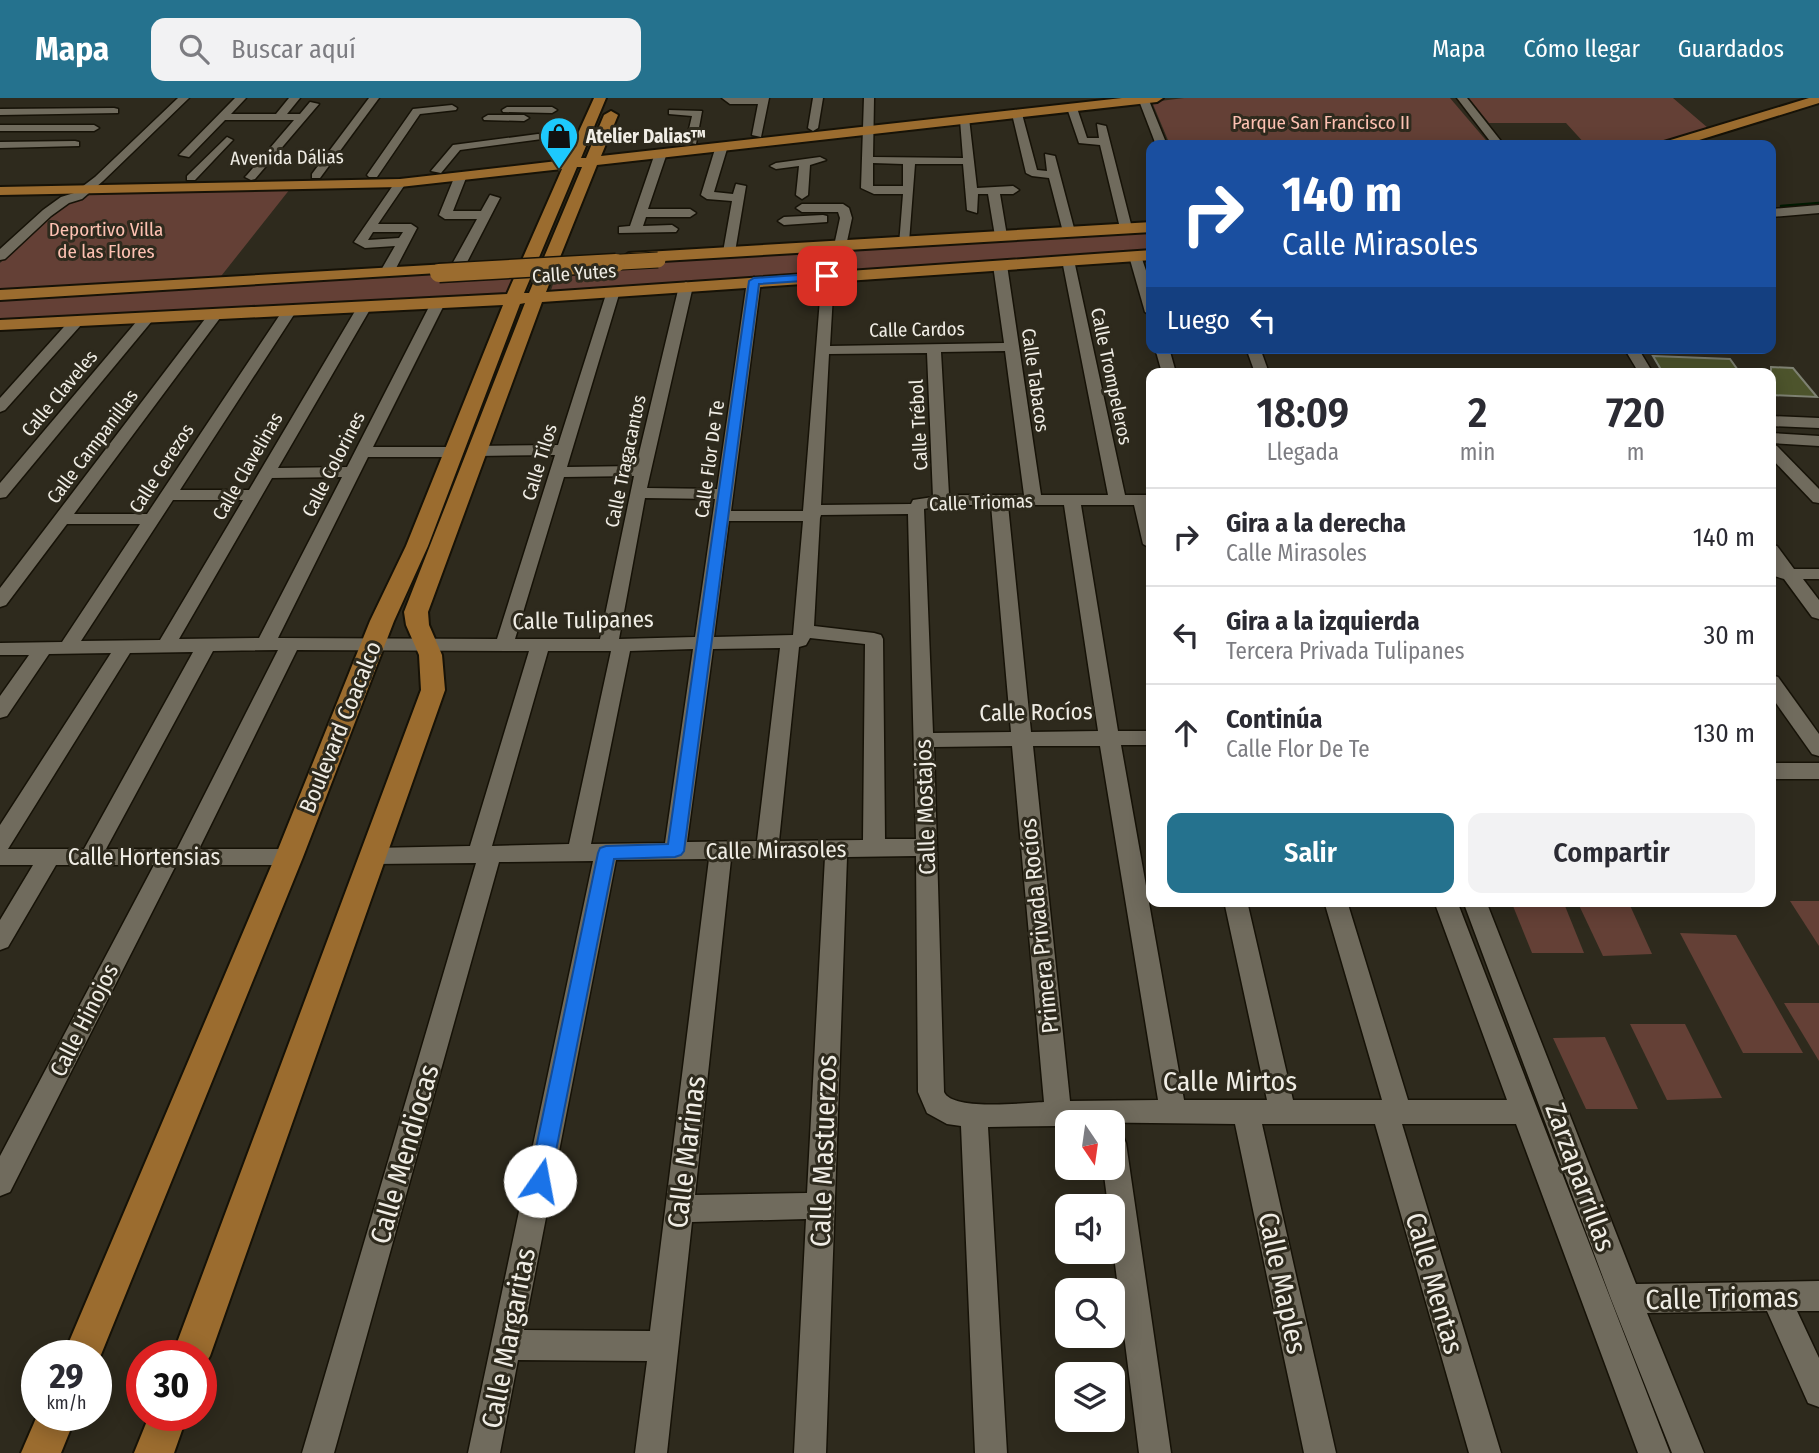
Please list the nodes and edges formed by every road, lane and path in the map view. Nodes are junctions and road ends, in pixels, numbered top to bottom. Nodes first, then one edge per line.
1 (173, 98) edge
2 (184, 98) edge
3 (241, 98) edge
4 (374, 98) edge
5 (460, 98) edge
6 (512, 98) edge
7 (600, 98) edge
8 (618, 98) edge
9 (676, 98) edge
10 (727, 98) edge
11 (818, 98) edge
12 (869, 98) edge
13 (1150, 98) edge
14 (1462, 98) edge
15 (1819, 99) edge
16 (763, 100) edge
17 (292, 101) edge
18 (1074, 103) edge
19 (552, 110) dead end
20 (114, 111) dead end
21 (0, 112) edge
22 (505, 114) junction
23 (534, 114) junction
24 (1017, 114) junction
25 (224, 117) junction
26 (279, 117) junction
27 (303, 117) junction
28 (488, 118) dead end
29 (965, 120) junction
30 (869, 126) junction
31 (0, 128) edge
32 (94, 128) dead end
33 (813, 128) junction
34 (1079, 128) junction
35 (757, 135) junction
36 (538, 137) dead end
37 (520, 139) junction
38 (227, 140) junction
39 (243, 140) dead end
40 (1160, 140) edge
41 (1170, 140) edge
42 (1495, 140) edge
43 (1685, 140) edge
44 (200, 141) junction
45 (692, 142) junction
46 (783, 142) junction
47 (1105, 142) junction
48 (75, 144) dead end
49 (0, 145) edge
50 (721, 149) junction
51 (172, 155) dead end
52 (185, 155) junction
53 (214, 155) junction
54 (660, 156) junction
55 (1030, 156) junction
56 (583, 160) junction
57 (820, 160) dead end
58 (868, 160) junction
59 (909, 160) junction
60 (970, 161) junction
61 (804, 167) junction
62 (437, 171) junction
63 (373, 175) junction
64 (1055, 175) junction
65 (316, 176) junction
66 (251, 177) junction
67 (460, 177) junction
68 (191, 178) junction
69 (0, 181) edge
70 (90, 183) junction
71 (400, 183) junction
72 (757, 186) dead end
73 (55, 190) junction
74 (909, 190) junction
75 (992, 190) junction
76 (1013, 190) dead end
77 (0, 191) edge
78 (970, 191) junction
79 (739, 192) junction
80 (508, 197) dead end
81 (482, 200) junction
82 (449, 204) junction
83 (801, 205) junction
84 (996, 209) junction
85 (1819, 209) edge
86 (973, 210) junction
87 (957, 211) dead end
88 (640, 213) junction
89 (676, 213) junction
90 (690, 213) dead end
91 (1776, 213) edge
92 (484, 215) junction
93 (784, 221) dead end
94 (1146, 227) edge
95 (370, 228) junction
96 (1126, 228) junction
97 (672, 229) junction
98 (1069, 232) junction
99 (1001, 236) junction
100 (0, 239) edge
101 (403, 242) junction
102 (903, 242) junction
103 (836, 246) junction
104 (729, 252) junction
105 (1143, 255) edge
106 (0, 256) edge
107 (661, 258) junction
108 (1068, 260) junction
109 (538, 263) junction
110 (1000, 265) junction
111 (457, 268) junction
112 (387, 272) junction
113 (1146, 274) edge
114 (827, 276) junction
115 (250, 281) junction
116 (754, 281) junction
117 (686, 286) junction
118 (613, 291) junction
119 (0, 295) edge
120 (526, 298) junction
121 (438, 303) junction
122 (365, 306) junction
123 (290, 310) junction
124 (216, 314) junction
125 (147, 318) junction
126 (76, 322) junction
127 (0, 325) edge
128 (1012, 347) junction
129 (933, 348) junction
130 (824, 350) junction
131 (0, 407) edge
132 (1776, 421) edge
133 (1819, 422) edge
134 (1776, 438) edge
135 (1819, 440) edge
136 (565, 450) junction
137 (362, 452) junction
138 (466, 452) junction
139 (1776, 454) edge
140 (643, 471) junction
141 (352, 472) junction
142 (559, 472) junction
143 (266, 473) junction
144 (0, 493) edge
145 (638, 493) junction
146 (726, 494) junction
147 (168, 495) junction
148 (254, 495) junction
149 (1819, 498) edge
150 (941, 500) junction
151 (1033, 500) junction
152 (1072, 500) junction
153 (1118, 500) junction
154 (1146, 500) edge
155 (999, 501) junction
156 (916, 509) junction
157 (813, 513) junction
158 (723, 516) junction
159 (64, 519) junction
160 (153, 519) junction
161 (1780, 574) edge
162 (1819, 574) edge
163 (0, 601) edge
164 (1819, 613) edge
165 (797, 637) junction
166 (705, 642) junction
167 (427, 643) junction
168 (265, 644) junction
169 (373, 644) junction
170 (290, 645) junction
171 (504, 645) junction
172 (540, 645) junction
173 (615, 645) junction
174 (206, 646) junction
175 (124, 647) junction
176 (165, 647) junction
177 (67, 648) junction
178 (0, 649) edge
179 (43, 649) junction
180 (1776, 689) edge
181 (0, 710) edge
182 (1021, 738) junction
183 (1109, 738) junction
184 (1146, 738) edge
185 (922, 740) junction
186 (1819, 749) edge
187 (1776, 771) edge
188 (1819, 771) edge
189 (0, 843) edge
190 (927, 847) junction
191 (874, 848) junction
192 (835, 849) junction
193 (767, 850) junction
194 (675, 851) junction
195 (722, 851) junction
196 (578, 853) junction
197 (606, 853) junction
198 (484, 855) junction
199 (91, 856) junction
200 (373, 856) junction
201 (0, 857) edge
202 (50, 857) junction
203 (289, 857) junction
204 (176, 858) junction
205 (1236, 907) edge
206 (1337, 907) edge
207 (1447, 907) edge
208 (1476, 907) edge
209 (0, 940) edge
210 (936, 1105) joint
211 (1058, 1110) edge
212 (1173, 1112) junction
213 (1283, 1112) junction
214 (1392, 1112) junction
215 (1526, 1112) junction
216 (1246, 1113) junction
217 (1055, 1114) edge
218 (974, 1116) junction
219 (1125, 1116) edge
220 (1118, 1180) edge
221 (0, 1183) edge
222 (820, 1206) junction
223 (680, 1209) junction
224 (1775, 1296) junction
225 (1819, 1296) edge
226 (1626, 1299) junction
227 (89, 1340) edge
228 (197, 1340) edge
229 (506, 1345) junction
230 (663, 1346) junction
231 (1819, 1392) edge
232 (51, 1431) edge
233 (162, 1431) edge
234 (41, 1453) edge
235 (154, 1453) edge
236 (317, 1453) edge
237 (484, 1453) edge
238 (651, 1453) edge
239 (810, 1453) edge
240 (991, 1453) edge
241 (1155, 1453) edge
242 (1320, 1453) edge
243 (1485, 1453) edge
244 (1654, 1453) edge
245 (1688, 1453) edge

1 - 70 street
2 - 70 street
3 - 25 street
4 - 65 street
5 - 63 street
6 - 22 street
7 - 56 main road, Boulevard Coacalco
8 - 56 main road, Boulevard Coacalco
9 - 45 street
10 - 16 street
11 - 33 street
12 - 30 street
13 - 18 main road
13 - 40 street
13 - 41 street
14 - 42 street
15 - 43 main road
16 - 35 street
17 - 26 street
17 - 27 street
18 - 24 main road
18 - 30 main road
18 - 34 street
19 - 23 street
20 - 21 street
22 - 23 street
22 - 28 street
23 - 37 street
24 - 29 main road
24 - 55 street
25 - 26 street
25 - 44 street
26 - 27 street
27 - 66 street
29 - 30 main road
29 - 60 street
30 - 33 main road
30 - 46 main road
30 - 58 street
31 - 32 street
33 - 35 main road
34 - 47 street
34 - 47 street
35 - 45 main road
36 - 37 street
37 - 62 street
38 - 39 street
38 - 44 street
38 - 53 street
44 - 52 street
45 - 56 main road
46 - 50 main road
46 - 61 street
47 - 96 street
48 - 49 street
50 - 54 main road
50 - 79 street
51 - 52 street
52 - 53 street
53 - 68 street
54 - 56 main road
54 - 88 street
55 - 64 street
55 - 64 street
56 - 62 main road, Avenida Dálias
56 - 67 main road, Avenida Dálias
56 - 109 main road, Boulevard Coacalco
57 - 61 street
58 - 59 street
58 - 74 street
59 - 60 street
59 - 74 street
60 - 78 street
61 - 83 street
62 - 63 main road, Avenida Dálias
63 - 65 main road, Avenida Dálias
64 - 98 street
65 - 66 main road, Avenida Dálias
66 - 68 main road, Avenida Dálias
67 - 71 main road, Avenida Dálias
67 - 82 street
68 - 70 main road, Avenida Dálias
69 - 70 main road, Avenida Dálias
70 - 71 main road, Avenida Dálias
70 - 73 main road, Avenida Dálias
70 - 106 street
71 - 95 street
72 - 79 street
73 - 77 main road, Avenida Dálias
73 - 100 street
74 - 102 street
75 - 76 street
75 - 78 street
75 - 84 street
78 - 86 street
79 - 104 street
80 - 81 street
81 - 82 street
81 - 92 street
82 - 92 street
83 - 93 street
83 - 103 street
84 - 86 street
84 - 99 street
85 - 91 street
86 - 87 street
88 - 89 street
88 - 97 street
89 - 90 street
89 - 97 street
92 - 111 street
94 - 96 main road, Calle Yutes
95 - 101 street
95 - 101 street
96 - 98 main road, Calle Yutes
97 - 107 street
98 - 99 main road, Calle Yutes
99 - 102 main road, Calle Yutes
101 - 112 street
102 - 103 main road, Calle Yutes
103 - 104 main road, Calle Yutes
103 - 107 main road, Calle Yutes
104 - 107 main road, Calle Yutes
105 - 108 main road, Calle Yutes
105 - 113 street
107 - 109 main road, Calle Yutes
107 - 115 main road, Calle Yutes, bridge
108 - 110 main road, Calle Yutes
108 - 153 street, Calle Trompeleros
109 - 111 main road, Calle Yutes
109 - 120 main road, Boulevard Coacalco
110 - 114 main road, Calle Yutes
110 - 128 street, Calle Tabacos
111 - 112 main road, Calle Yutes
112 - 115 main road, Calle Yutes
114 - 116 main road, Calle Yutes
114 - 130 street
115 - 119 main road, Calle Yutes
116 - 117 main road, Calle Yutes
116 - 146 street, Calle Flor De Te
117 - 118 main road, Calle Yutes
117 - 140 street, Calle Tragacantos
118 - 120 main road, Calle Yutes
118 - 136 street, Calle Tilos
120 - 121 main road, Calle Yutes
120 - 138 main road, Boulevard Coacalco
121 - 122 main road, Calle Yutes
121 - 137 street, Calle Colorines
122 - 123 main road, Calle Yutes
122 - 143 street, Calle Clavelinas
123 - 124 main road, Calle Yutes
123 - 147 street, Calle Cerezos
124 - 125 main road, Calle Yutes
124 - 159 street, Calle Campanillas
125 - 126 main road, Calle Yutes
125 - 144 street, Calle Claveles
126 - 127 main road, Calle Yutes
126 - 131 street
128 - 129 street, Calle Cardos
128 - 151 street, Calle Tabacos
129 - 130 street, Calle Cardos
129 - 150 street, Calle Trébol
130 - 157 street
132 - 133 street
134 - 135 street
136 - 138 street
136 - 142 street, Calle Tilos
137 - 138 street
137 - 141 street, Calle Colorines
138 - 167 main road, Boulevard Coacalco
138 - 169 main road, Boulevard Coacalco
139 - 149 street
140 - 142 street
140 - 145 street, Calle Tragacantos
141 - 143 street
141 - 168 street, Calle Colorines
142 - 171 street, Calle Tilos
143 - 148 street, Calle Clavelinas
145 - 146 street
145 - 173 street, Calle Tragacantos
146 - 158 street, Calle Flor De Te
147 - 148 street
147 - 160 street, Calle Cerezos
148 - 176 street, Calle Clavelinas
150 - 155 street, Calle Triomas
150 - 156 street, Calle Triomas
151 - 152 street, Calle Triomas
151 - 155 street, Calle Triomas
152 - 153 street, Calle Triomas
152 - 183 street
153 - 154 street, Calle Triomas
155 - 182 street, Primera Privada Rocíos
156 - 157 street, Calle Triomas
156 - 185 street, Calle Mostajos
157 - 158 street, Calle Triomas
157 - 165 street
158 - 166 street, Calle Flor De Te
159 - 160 street
159 - 163 street, Calle Campanillas
160 - 177 street, Calle Cerezos
161 - 162 street
161 - 164 street
165 - 166 street, Calle Tulipanes
165 - 191 street, Calle Tulipanes
165 - 193 street
166 - 173 street, Calle Tulipanes
166 - 194 street, Calle Flor De Te
167 - 169 street, Calle Tulipanes
167 - 171 street, Calle Tulipanes
167 - 200 main road, Boulevard Coacalco
168 - 170 street, Calle Tulipanes
168 - 174 street, Calle Tulipanes
169 - 170 street, Calle Tulipanes
169 - 203 main road, Boulevard Coacalco
170 - 204 street, Calle Hinojos
171 - 172 street, Calle Tulipanes
172 - 173 street, Calle Tulipanes
172 - 198 street, Calle Mendiocas
173 - 196 street, Calle Tragacantos
174 - 176 street, Calle Tulipanes
174 - 199 street
175 - 176 street, Calle Tulipanes
175 - 177 street, Calle Tulipanes
175 - 189 street
177 - 179 street, Calle Tulipanes
178 - 179 street, Calle Tulipanes
179 - 181 street
180 - 186 street
182 - 183 street, Calle Rocíos
182 - 185 street, Calle Rocíos
182 - 211 street, Primera Privada Rocíos
183 - 184 street, Calle Rocíos
183 - 212 street
185 - 190 street, Calle Mostajos
187 - 188 street
190 - 191 street, Calle Mirasoles
190 - 210 street, Calle Mostajos
191 - 192 street, Calle Mirasoles
192 - 193 street, Calle Mirasoles
192 - 222 street, Calle Mastuerzos
193 - 195 street, Calle Mirasoles
194 - 195 street, Calle Mirasoles
194 - 197 street, Calle Mirasoles
195 - 223 street, Calle Marinas
196 - 197 street, Calle Mirasoles
196 - 198 street, Calle Mirasoles
197 - 229 street, Calle Margaritas
198 - 200 street, Calle Mirasoles
198 - 236 street, Calle Mendiocas
199 - 202 street, Calle Hortensias
199 - 204 street, Calle Hortensias
200 - 228 main road, Boulevard Coacalco
201 - 202 street, Calle Hortensias
202 - 209 street
203 - 204 street, Calle Hortensias
203 - 227 main road, Boulevard Coacalco
204 - 221 street, Calle Hinojos
205 - 213 street
206 - 214 street, Calle Mentas
207 - 215 street, Zarzaparrillas
208 - 226 street, Zarzaparrillas
210 - 218 street, Calle Mirtos
212 - 216 street, Calle Mirtos
212 - 219 street, Calle Mirtos
213 - 214 street, Calle Mirtos
213 - 216 street, Calle Mirtos
214 - 215 street, Calle Mirtos
214 - 243 street, Calle Mentas
215 - 244 street, Zarzaparrillas
216 - 242 street, Calle Maples
217 - 218 street, Calle Mirtos
218 - 240 street
220 - 241 street
222 - 223 street
222 - 239 street, Calle Mastuerzos
223 - 230 street, Calle Marinas
224 - 225 street, Calle Triomas
224 - 226 street, Calle Triomas
224 - 231 street
226 - 245 street, Zarzaparrillas
229 - 230 street
229 - 237 street, Calle Margaritas
230 - 238 street, Calle Marinas
232 - 234 main road
233 - 235 main road

